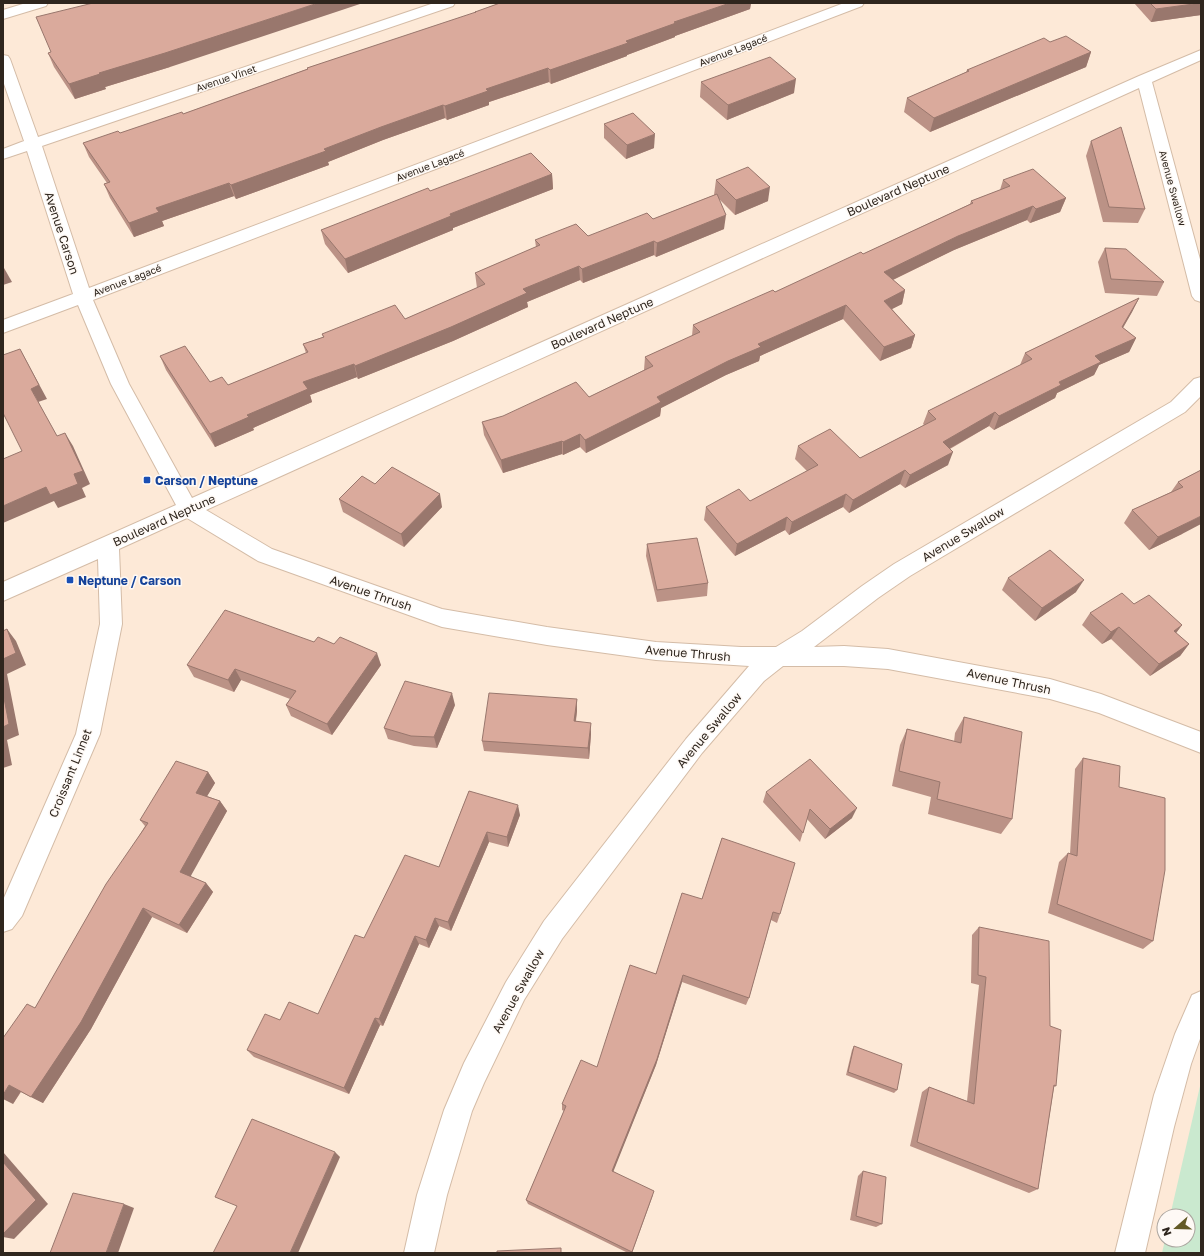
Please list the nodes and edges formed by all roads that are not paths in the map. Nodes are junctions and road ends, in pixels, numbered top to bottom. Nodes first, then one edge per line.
1 (41, 3) edge
2 (448, 3) edge
3 (857, 3) edge
4 (3, 15) edge
5 (1201, 54) edge
6 (3, 59) edge
7 (1144, 79) junction
8 (33, 144) junction
9 (3, 154) edge
10 (1201, 296) edge
11 (83, 297) junction
12 (3, 327) edge
13 (1201, 384) edge
14 (188, 509) junction
15 (108, 545) junction
16 (3, 592) edge
17 (780, 657) junction
18 (1201, 743) edge
19 (3, 920) edge
20 (1201, 1004) edge
21 (419, 1253) edge
22 (1130, 1253) edge

1 - 4 street
2 - 8 street, Avenue Vinet
3 - 11 street, Avenue Lagacé
5 - 7 street, Boulevard Neptune
6 - 8 street, Avenue Carson
7 - 10 street, Avenue Swallow
7 - 14 street, Boulevard Neptune
8 - 9 street, Avenue Vinet
8 - 11 street, Avenue Carson
11 - 12 street, Avenue Lagacé
11 - 14 street, Avenue Carson
13 - 17 street, Avenue Swallow
14 - 15 street, Boulevard Neptune
14 - 17 street, Avenue Thrush
15 - 16 street, Boulevard Neptune
15 - 19 street, Croissant Linnet
17 - 18 street, Avenue Thrush
17 - 21 street, Avenue Swallow
20 - 22 street

